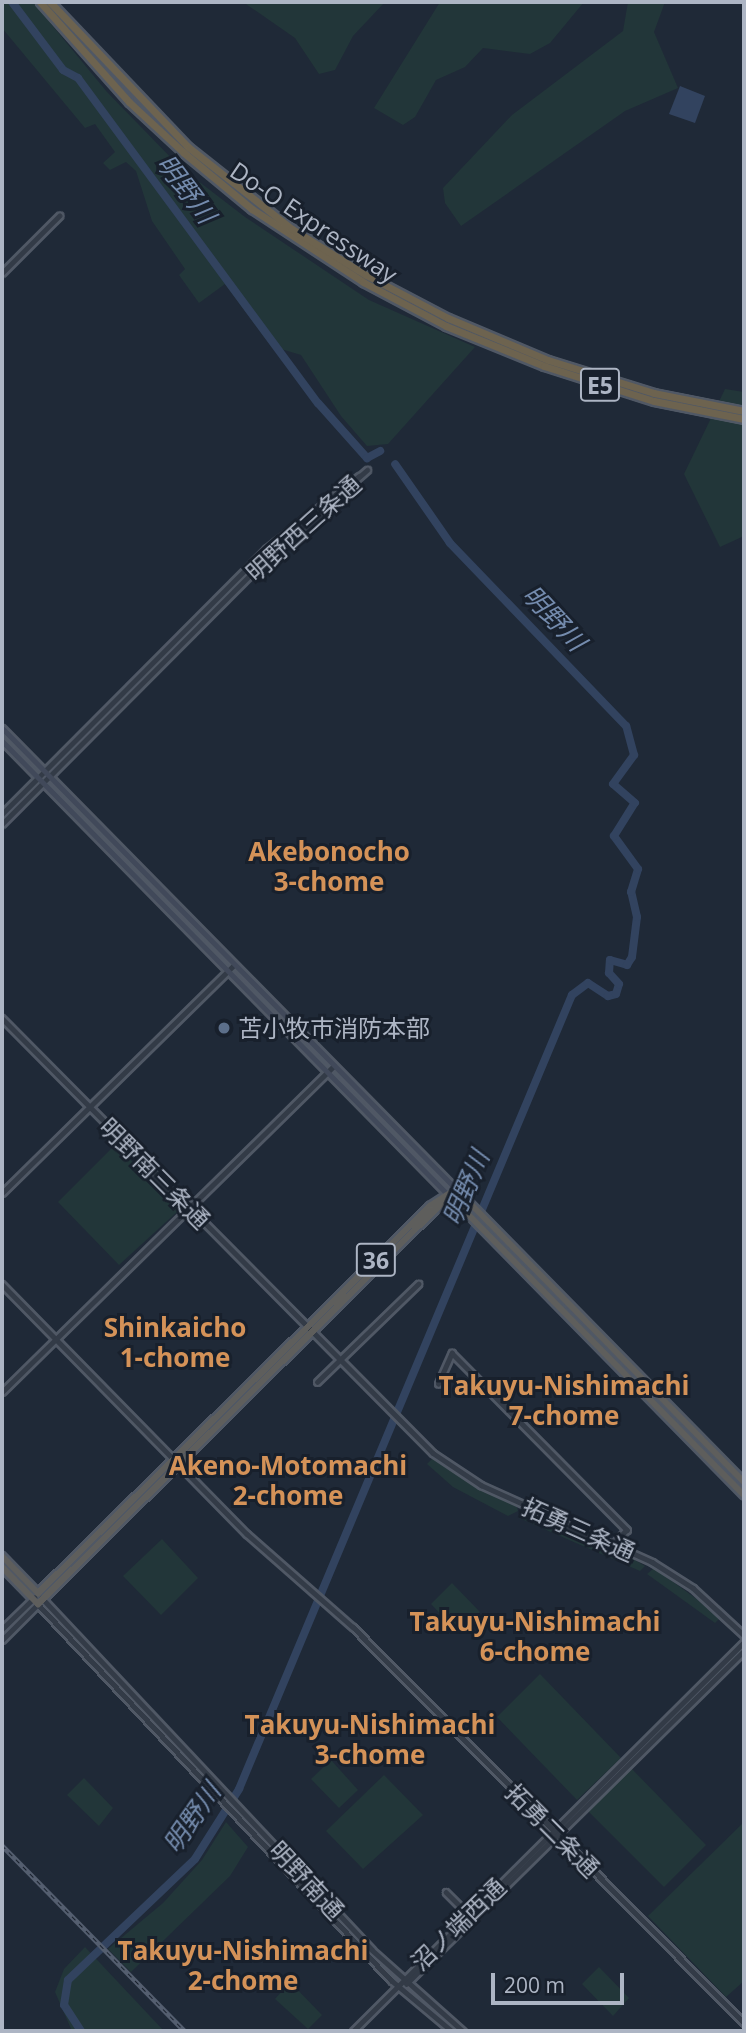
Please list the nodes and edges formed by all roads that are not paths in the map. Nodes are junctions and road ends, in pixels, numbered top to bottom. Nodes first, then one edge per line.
1 (40, 2) edge
2 (50, 2) edge
3 (59, 216) dead end
4 (2, 273) edge
5 (479, 337) junction
6 (703, 408) junction
7 (744, 411) edge
8 (744, 419) edge
9 (2, 728) edge
10 (2, 741) edge
11 (47, 774) junction
12 (40, 781) junction
13 (2, 814) edge
14 (2, 824) edge
15 (234, 965) junction
16 (228, 972) junction
17 (2, 1018) edge
18 (334, 1066) junction
19 (327, 1073) junction
20 (88, 1106) junction
21 (456, 1189) junction
22 (446, 1192) junction
23 (2, 1193) edge
24 (452, 1198) junction
25 (189, 1208) junction
26 (2, 1284) edge
27 (418, 1284) dead end
28 (310, 1331) junction
29 (56, 1339) junction
30 (338, 1360) junction
31 (317, 1382) dead end
32 (438, 1384) dead end
33 (2, 1392) edge
34 (176, 1462) junction
35 (744, 1482) edge
36 (744, 1495) edge
37 (614, 1544) junction
38 (2, 1556) edge
39 (2, 1567) edge
40 (38, 1599) junction
41 (2, 1629) edge
42 (744, 1635) edge
43 (2, 1640) edge
44 (744, 1642) edge
45 (744, 1651) edge
46 (556, 1832) junction
47 (446, 1892) dead end
48 (470, 1916) junction
49 (401, 1979) junction
50 (406, 1984) junction
51 (398, 1986) junction
52 (744, 2023) edge
53 (353, 2031) edge
54 (452, 2031) edge
55 (463, 2031) edge

1 - 5 highway, Do-O Expressway / E5
2 - 5 highway, Do-O Expressway / E5
3 - 4 street
5 - 6 highway, Do-O Expressway / E5
6 - 7 highway, Do-O Expressway / E5
6 - 8 highway, Do-O Expressway / E5
9 - 11 main road
10 - 12 main road
11 - 11 street, 明野西三条通
11 - 12 street, 明野西三条通
11 - 15 main road
12 - 13 street, 明野西三条通
12 - 14 street, 明野西三条通
12 - 16 main road
15 - 16 street
15 - 18 main road
16 - 19 main road
16 - 20 street
17 - 20 street, 明野南三条通
18 - 19 street
18 - 21 main road
19 - 22 main road
19 - 25 street
20 - 23 street
20 - 25 street, 明野南三条通
21 - 22 highway, 36
21 - 24 highway, 36
21 - 35 highway
22 - 24 highway
22 - 28 highway, 36
24 - 28 highway, 36
24 - 36 highway
25 - 28 street, 明野南三条通
25 - 29 street
26 - 29 street
27 - 30 street
28 - 30 street
28 - 34 highway, 36
29 - 33 street
29 - 34 street
30 - 31 street
30 - 37 street, 拓勇三条通
32 - 37 street
34 - 40 highway, 36
34 - 46 street, 拓勇二条通
37 - 42 street, 拓勇三条通
38 - 40 highway
39 - 40 highway
40 - 41 street
40 - 43 street
40 - 49 street, 明野南通
40 - 51 street, 明野南通
44 - 46 street, 沼ノ端西通
45 - 46 street, 沼ノ端西通
46 - 48 street, 沼ノ端西通
46 - 52 street, 拓勇二条通
47 - 48 street
48 - 49 street, 沼ノ端西通
48 - 50 street, 沼ノ端西通
49 - 50 street, 明野南通
49 - 51 street, 沼ノ端西通
50 - 51 street, 沼ノ端西通
50 - 55 street, 明野南通
51 - 53 street
51 - 54 street, 明野南通

